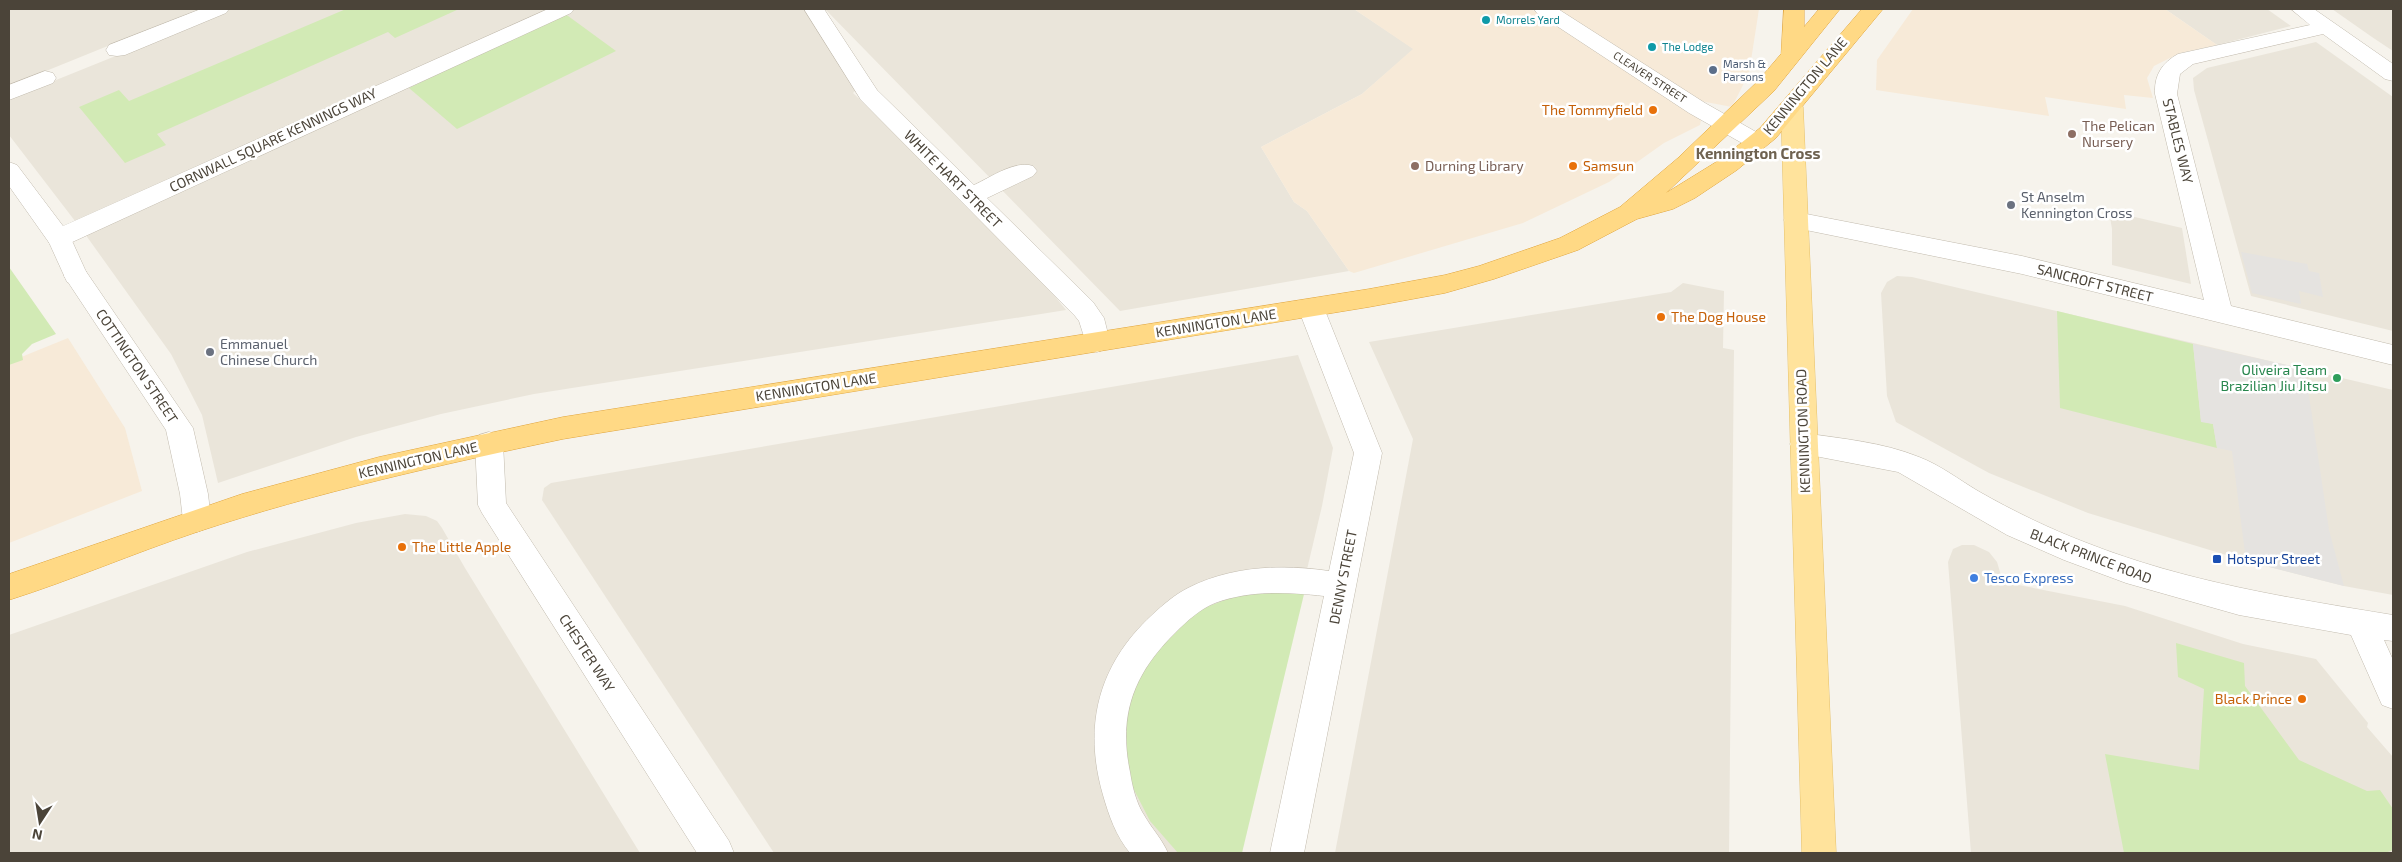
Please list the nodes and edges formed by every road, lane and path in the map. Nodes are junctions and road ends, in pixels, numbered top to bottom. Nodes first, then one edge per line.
1 (219, 9) edge
2 (564, 9) edge
3 (814, 9) edge
4 (1544, 9) edge
5 (1794, 9) edge
6 (1830, 9) edge
7 (1873, 9) edge
8 (2301, 9) edge
9 (2327, 27) junction
10 (117, 50) dead end
11 (1792, 52) junction
12 (2393, 74) edge
13 (45, 78) dead end
14 (9, 93) edge
15 (1792, 106) junction
16 (1727, 125) junction
17 (1757, 142) junction
18 (9, 170) edge
19 (1025, 171) dead end
20 (971, 196) junction
21 (1628, 213) junction
22 (1796, 220) junction
23 (59, 238) junction
24 (1311, 308) junction
25 (2220, 314) junction
26 (1097, 342) junction
27 (2393, 355) edge
28 (489, 443) junction
29 (1804, 444) junction
30 (198, 520) junction
31 (1341, 586) junction
32 (9, 588) edge
33 (2361, 624) junction
34 (2393, 628) edge
35 (2393, 694) edge
36 (717, 853) edge
37 (1151, 853) edge
38 (1287, 853) edge
39 (1818, 853) edge

1 - 10 street
2 - 23 street, CORNWALL SQUARE KENNINGS WAY
3 - 20 street, WHITE HART STREET
4 - 16 street, CLEAVER STREET
5 - 11 highway, KENNINGTON ROAD
6 - 11 highway, KENNINGTON LANE
7 - 15 highway, KENNINGTON LANE
8 - 9 street
9 - 12 street
9 - 25 street, STABLES WAY
11 - 15 highway, KENNINGTON ROAD
11 - 16 highway, KENNINGTON LANE
13 - 14 street
15 - 17 highway, KENNINGTON LANE
15 - 22 main road, KENNINGTON ROAD
16 - 17 street, CLEAVER STREET
16 - 21 highway, KENNINGTON LANE
17 - 21 highway, KENNINGTON LANE
18 - 23 street
19 - 20 street
20 - 26 street, WHITE HART STREET
21 - 24 highway, KENNINGTON LANE
22 - 25 street, SANCROFT STREET
22 - 29 main road, KENNINGTON ROAD
23 - 30 street, COTTINGTON STREET
24 - 26 highway, KENNINGTON LANE
24 - 31 street, DENNY STREET
25 - 27 street, SANCROFT STREET
26 - 28 highway, KENNINGTON LANE
28 - 30 highway, KENNINGTON LANE
28 - 36 street, CHESTER WAY
29 - 33 street, BLACK PRINCE ROAD
29 - 39 main road, KENNINGTON ROAD
30 - 32 highway, KENNINGTON LANE
31 - 37 street
31 - 38 street, DENNY STREET
33 - 34 street, BLACK PRINCE ROAD
33 - 35 street

